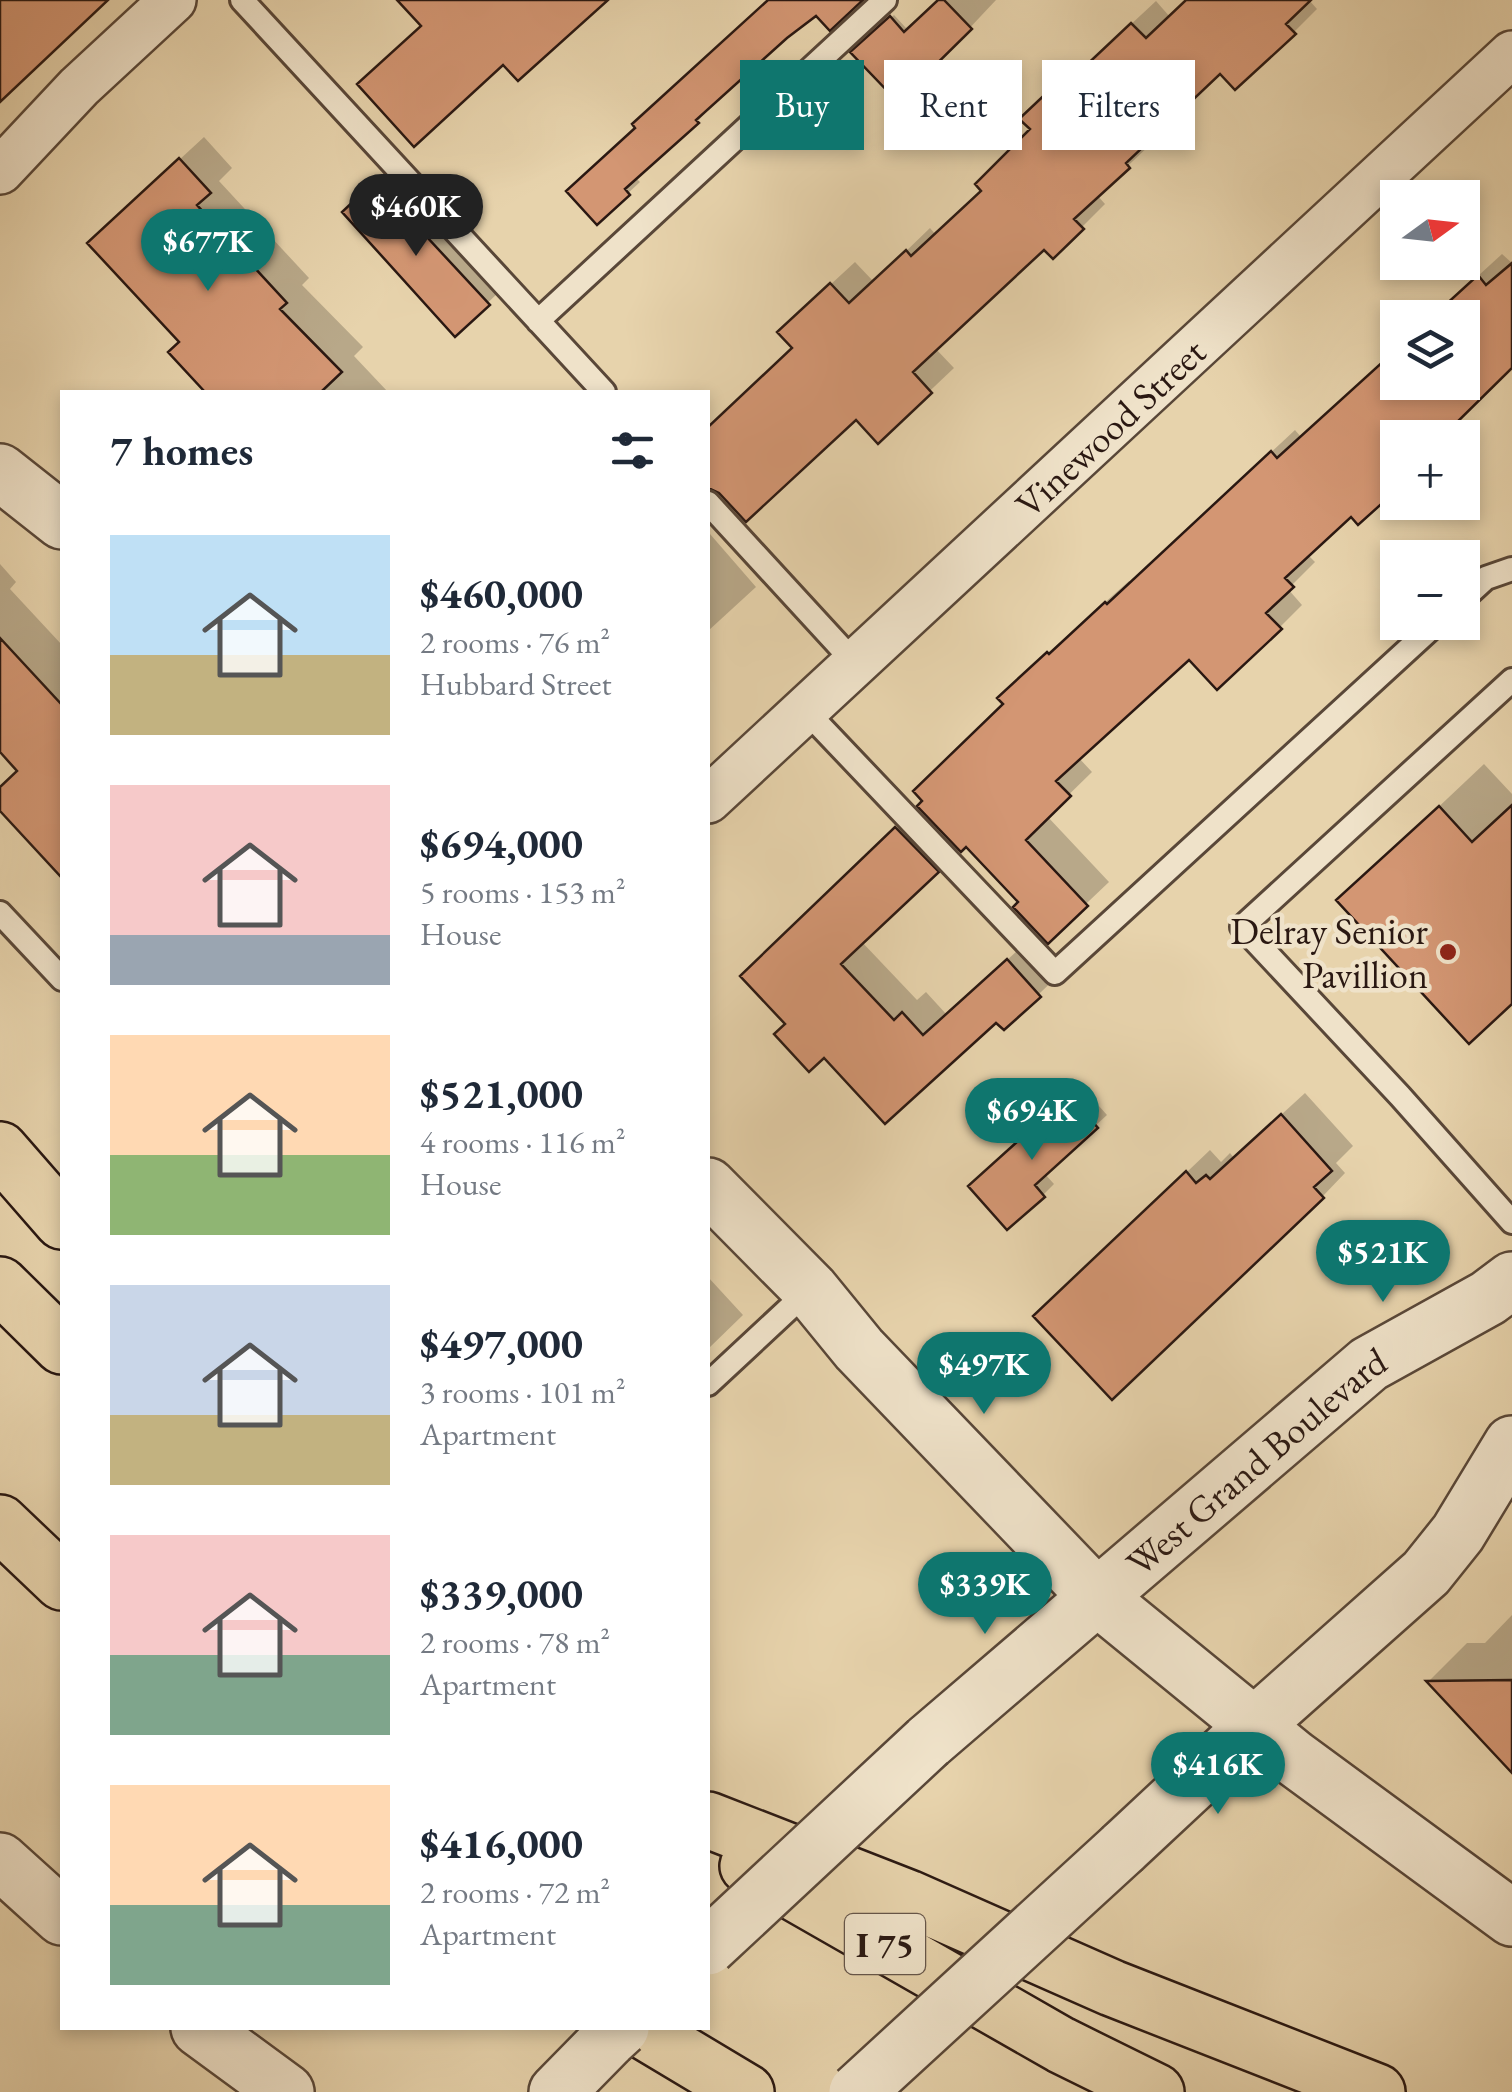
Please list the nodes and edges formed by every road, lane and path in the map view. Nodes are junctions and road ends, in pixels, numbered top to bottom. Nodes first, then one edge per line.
1 (173, 0) edge
2 (242, 0) edge
3 (885, 0) edge
4 (1512, 54) edge
5 (0, 171) edge
6 (538, 321) junction
7 (602, 390) edge
8 (0, 472) edge
9 (710, 505) edge
10 (60, 519) edge
11 (1512, 569) edge
12 (1480, 584) edge
13 (1418, 640) edge
14 (856, 662) junction
15 (1512, 680) edge
16 (805, 710) junction
17 (710, 798) edge
18 (0, 914) edge
19 (60, 977) edge
20 (0, 1150) edge
21 (710, 1188) edge
22 (60, 1219) edge
23 (1512, 1222) edge
24 (1512, 1280) edge
25 (0, 1285) edge
26 (810, 1289) junction
27 (60, 1344) edge
28 (710, 1382) edge
29 (1512, 1444) edge
30 (0, 1523) edge
31 (60, 1580) edge
32 (1097, 1597) junction
33 (1256, 1724) junction
34 (710, 1821) edge
35 (710, 1844) edge
36 (0, 1861) edge
37 (60, 1915) edge
38 (1512, 1918) edge
39 (710, 1945) edge
40 (202, 2030) edge
41 (618, 2030) edge
42 (623, 2030) edge
43 (642, 2030) edge
44 (286, 2092) edge
45 (558, 2092) edge
46 (701, 2092) edge
47 (746, 2092) edge
48 (857, 2092) edge
49 (1156, 2092) edge
50 (1377, 2092) edge

1 - 5 street
2 - 6 lane
3 - 6 lane
4 - 14 street, Vinewood Street
6 - 7 lane
8 - 10 street
9 - 14 lane
11 - 12 lane
13 - 16 lane
14 - 16 street, Vinewood Street
15 - 23 lane
16 - 17 street, Vinewood Street
18 - 19 lane
20 - 22 highway
21 - 26 street
24 - 32 street, West Grand Boulevard
25 - 27 highway
26 - 28 lane
26 - 32 street
29 - 33 street
30 - 31 highway
32 - 33 street
32 - 39 street, West Grand Boulevard, bridge
33 - 38 street
33 - 48 street, bridge
34 - 50 highway
35 - 49 highway, I 75
36 - 37 street
40 - 44 street
41 - 45 street
42 - 46 highway
43 - 47 highway

